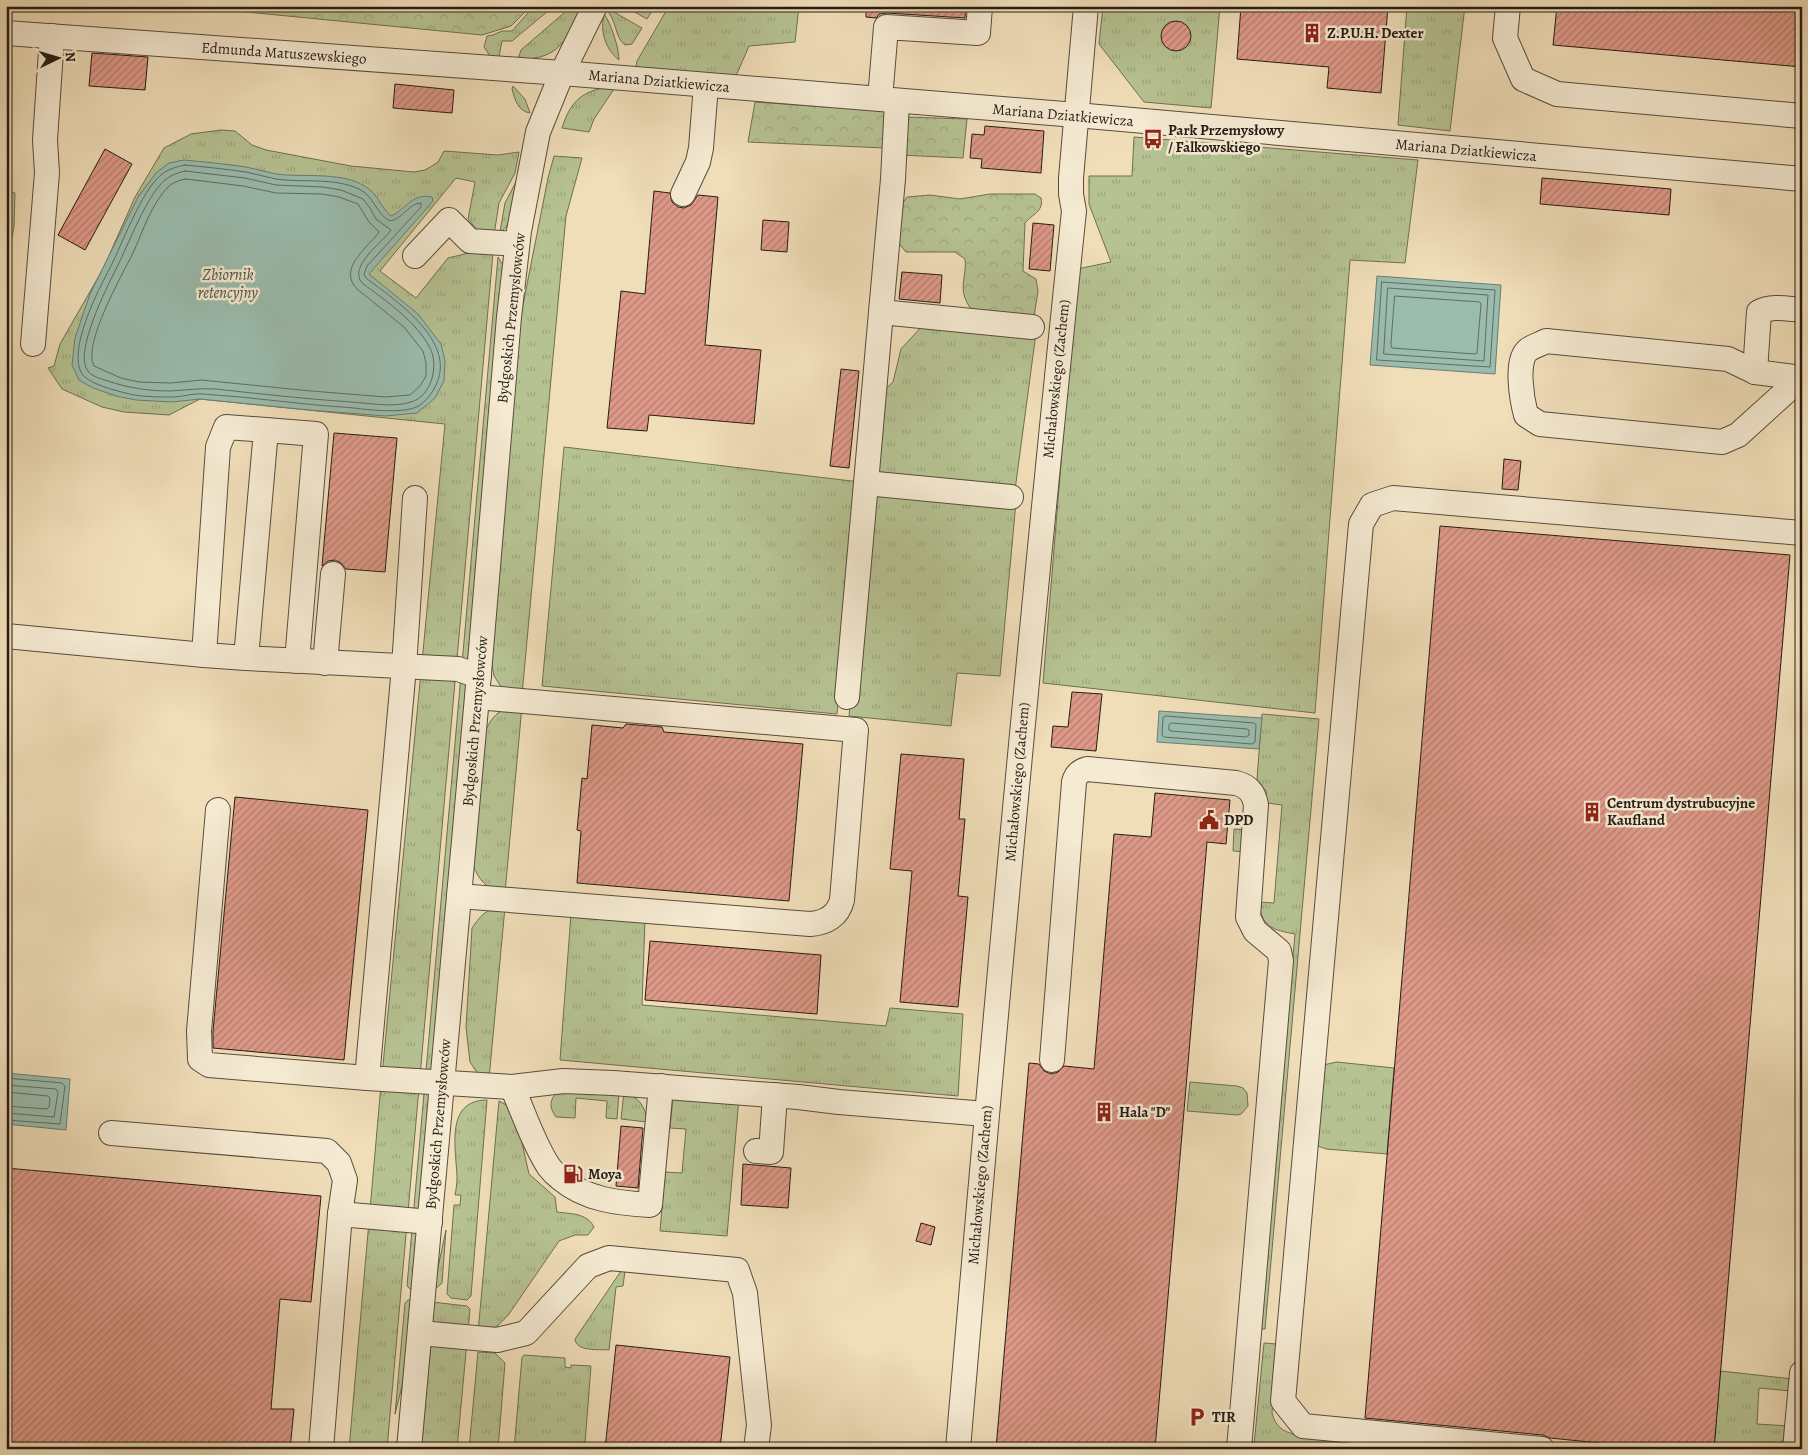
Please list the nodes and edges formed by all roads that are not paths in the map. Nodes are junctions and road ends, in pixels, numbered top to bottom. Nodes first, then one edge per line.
1 (595, 6) edge
2 (980, 6) edge
3 (1086, 6) edge
4 (1508, 6) edge
5 (886, 17) edge
6 (6, 32) edge
7 (52, 36) junction
8 (562, 73) junction
9 (706, 85) junction
10 (888, 100) junction
11 (1076, 115) junction
12 (1802, 116) edge
13 (1802, 179) edge
14 (683, 194) dead end
15 (517, 244) junction
16 (415, 256) dead end
17 (1802, 310) edge
18 (881, 312) junction
19 (1032, 327) dead end
20 (33, 344) dead end
21 (1755, 372) junction
22 (1802, 378) edge
23 (266, 430) junction
24 (866, 483) junction
25 (1011, 497) dead end
26 (415, 498) dead end
27 (1802, 533) edge
28 (333, 574) dead end
29 (6, 636) edge
30 (204, 655) junction
31 (246, 658) junction
32 (297, 661) junction
33 (325, 663) junction
34 (404, 667) junction
35 (478, 686) junction
36 (847, 697) dead end
37 (218, 810) dead end
38 (458, 896) junction
39 (1052, 1060) dead end
40 (367, 1078) junction
41 (442, 1083) junction
42 (661, 1086) junction
43 (512, 1087) junction
44 (775, 1095) junction
45 (986, 1114) junction
46 (110, 1134) dead end
47 (756, 1151) dead end
48 (340, 1214) junction
49 (430, 1222) junction
50 (420, 1333) junction
51 (1802, 1373) edge
52 (321, 1449) edge
53 (409, 1449) edge
54 (756, 1449) edge
55 (958, 1449) edge
56 (1239, 1449) edge
57 (1542, 1449) edge
58 (1795, 1449) edge

1 - 8 street, Bydgoskich Przemysłowców
2 - 5 street
3 - 11 street, Michałowskiego (Zachem)
4 - 12 street
5 - 10 street
6 - 7 street, Edmunda Matuszewskiego
7 - 8 street, Edmunda Matuszewskiego
7 - 20 street
8 - 9 street, Mariana Dziatkiewicza
8 - 15 street, Bydgoskich Przemysłowców
9 - 10 street, Mariana Dziatkiewicza
9 - 14 street
10 - 11 street, Mariana Dziatkiewicza
10 - 18 street
11 - 13 street, Mariana Dziatkiewicza
11 - 45 street, Michałowskiego (Zachem)
15 - 16 street
15 - 35 street, Bydgoskich Przemysłowców
17 - 21 street
18 - 19 street
18 - 24 street
21 - 22 street
21 - 22 street
23 - 30 street
23 - 31 street
23 - 32 street
24 - 25 street
24 - 36 street
26 - 34 street
27 - 57 street
28 - 33 street
29 - 30 street
30 - 31 street
31 - 32 street
32 - 33 street
33 - 34 street
34 - 35 street
34 - 40 street
35 - 38 street, Bydgoskich Przemysłowców
35 - 38 street
37 - 40 street
38 - 41 street, Bydgoskich Przemysłowców
39 - 56 street
40 - 41 street
41 - 43 street
41 - 49 street, Bydgoskich Przemysłowców
42 - 43 street
42 - 43 street
42 - 44 street
44 - 45 street
44 - 47 street
45 - 55 street, Michałowskiego (Zachem)
46 - 48 street
48 - 49 street
48 - 52 street
49 - 50 street, Bydgoskich Przemysłowców
50 - 53 street, Bydgoskich Przemysłowców
50 - 54 street
51 - 58 street

